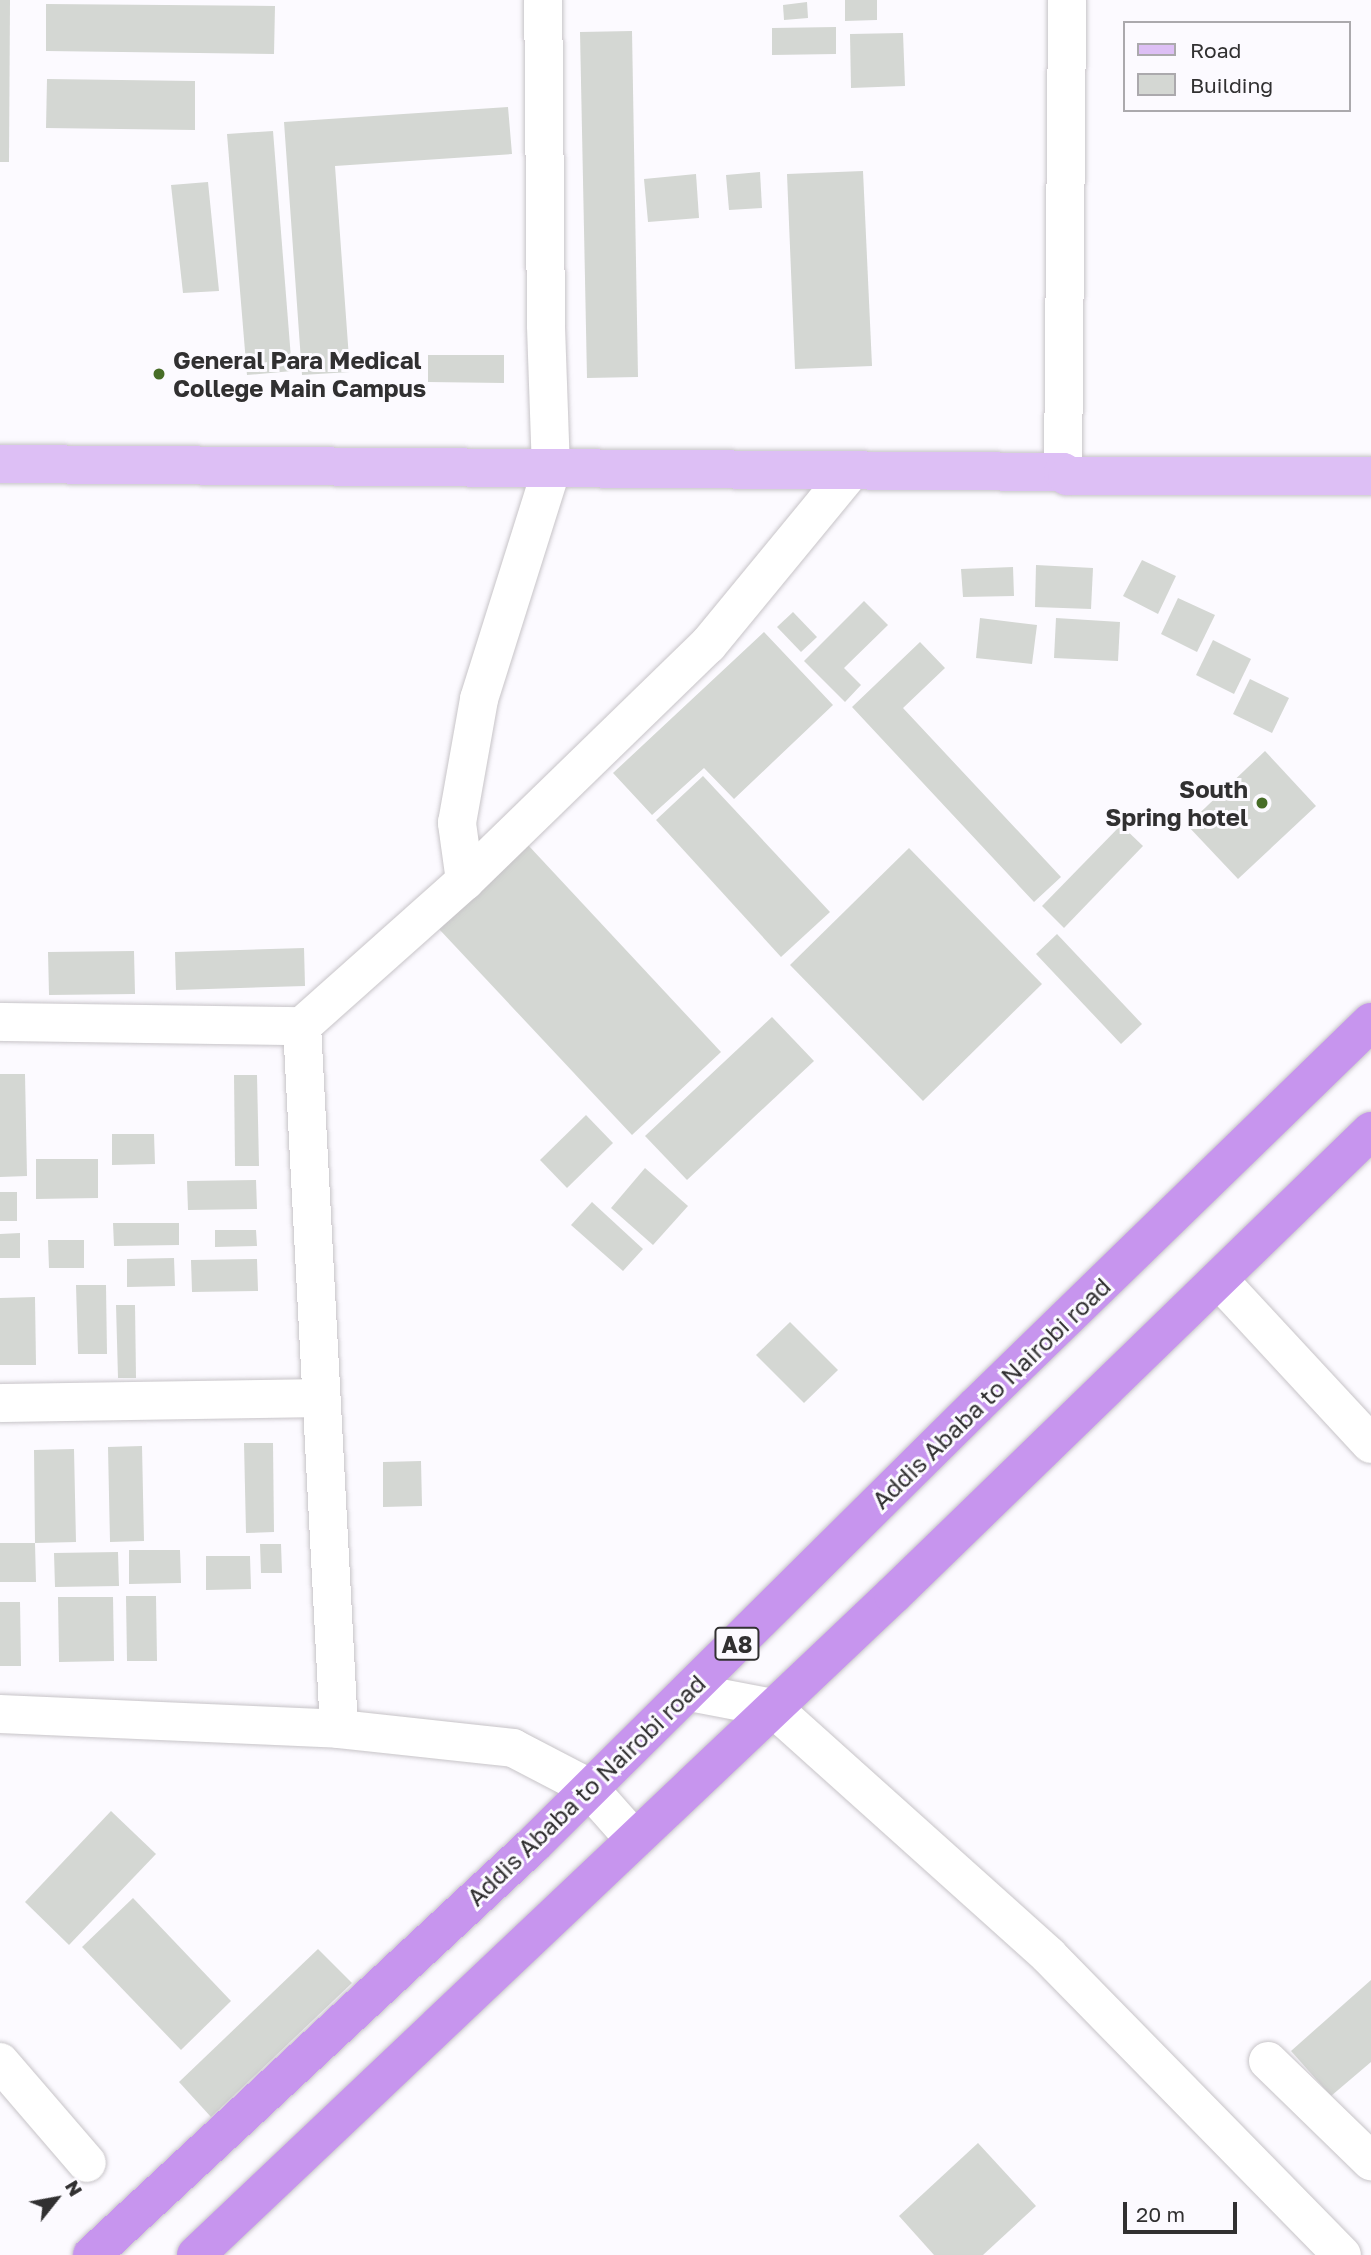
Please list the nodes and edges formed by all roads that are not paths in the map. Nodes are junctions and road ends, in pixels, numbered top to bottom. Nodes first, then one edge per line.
1 (543, 0) edge
2 (1067, 0) edge
3 (0, 464) edge
4 (551, 470) junction
5 (851, 471) junction
6 (1063, 472) junction
7 (1371, 475) edge
8 (465, 881) junction
9 (0, 1022) edge
10 (1371, 1022) edge
11 (302, 1026) junction
12 (1371, 1131) edge
13 (1220, 1281) junction
14 (321, 1398) junction
15 (0, 1403) edge
16 (1371, 1444) edge
17 (689, 1692) junction
18 (773, 1708) junction
19 (0, 1714) edge
20 (339, 1729) junction
21 (588, 1787) junction
22 (634, 1839) junction
23 (1268, 2061) dead end
24 (0, 2062) edge
25 (1371, 2161) edge
26 (87, 2163) dead end
27 (92, 2255) edge
28 (196, 2255) edge
29 (1342, 2255) edge

1 - 4 street
2 - 6 street
3 - 4 main road
4 - 5 main road
4 - 8 street
5 - 6 main road
5 - 8 street
6 - 7 main road
8 - 11 street
9 - 11 street
10 - 17 highway, Addis Ababa to Nairobi road / A8
11 - 14 street
12 - 13 highway
13 - 16 street
13 - 18 highway
14 - 15 street
14 - 20 street
17 - 18 street
17 - 21 highway, Addis Ababa to Nairobi road / A8
18 - 22 highway
18 - 29 street
19 - 20 street
20 - 21 street
21 - 22 street
21 - 27 highway, Addis Ababa to Nairobi road / A8
22 - 28 highway
23 - 25 street
24 - 26 street

